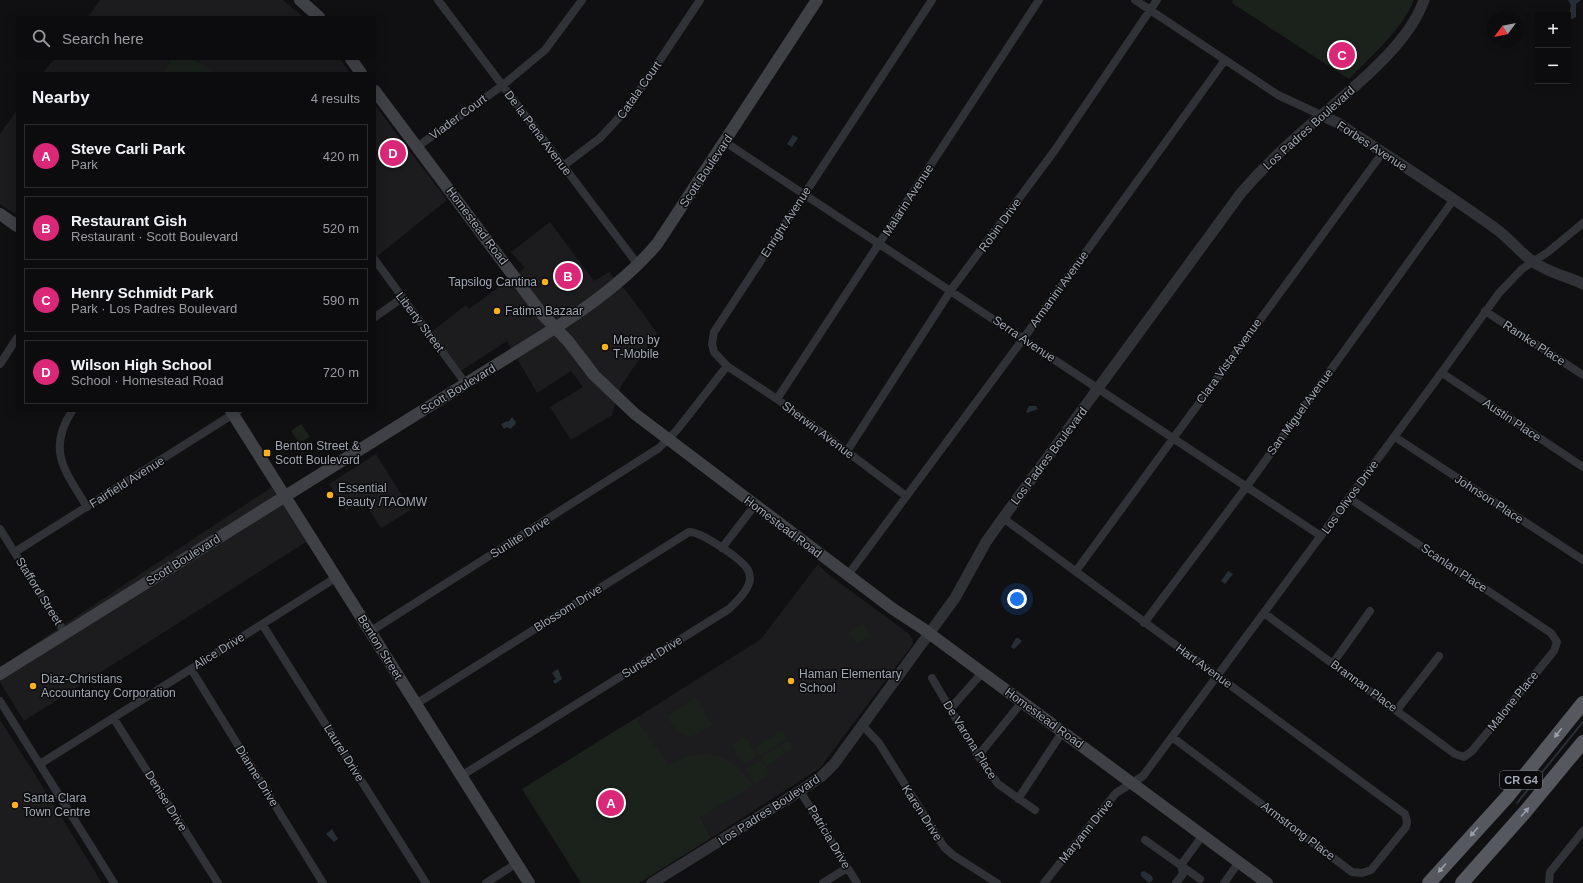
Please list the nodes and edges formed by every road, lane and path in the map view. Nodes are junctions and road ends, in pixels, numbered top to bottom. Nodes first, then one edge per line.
1 (300, 0) edge
2 (311, 0) edge
3 (449, 0) edge
4 (582, 0) edge
5 (700, 0) edge
6 (817, 0) edge
7 (932, 0) edge
8 (1039, 0) edge
9 (1135, 0) edge
10 (1156, 0) edge
11 (1424, 0) edge
12 (440, 2) edge
13 (1150, 10) junction
14 (318, 16) edge
15 (319, 16) edge
16 (352, 60) edge
17 (1225, 60) junction
18 (360, 72) edge
19 (503, 85) junction
20 (376, 92) edge
21 (1321, 115) junction
22 (725, 142) junction
23 (417, 147) junction
24 (1383, 152) junction
25 (563, 166) junction
26 (804, 195) junction
27 (1454, 199) junction
28 (0, 214) edge
29 (1583, 224) edge
30 (16, 225) edge
31 (878, 245) junction
32 (376, 261) edge
33 (1534, 262) junction
34 (639, 266) junction
35 (1583, 284) edge
36 (951, 290) junction
37 (402, 298) junction
38 (1485, 311) junction
39 (376, 316) edge
40 (556, 328) junction
41 (1023, 339) junction
42 (16, 340) edge
43 (0, 364) edge
44 (727, 366) junction
45 (1442, 373) junction
46 (1583, 375) edge
47 (466, 384) junction
48 (1100, 388) junction
49 (777, 399) junction
50 (71, 412) edge
51 (234, 412) edge
52 (1174, 437) junction
53 (1395, 437) junction
54 (668, 440) junction
55 (847, 452) junction
56 (1583, 467) edge
57 (1247, 486) junction
58 (285, 496) junction
59 (906, 496) junction
60 (1349, 498) junction
61 (754, 506) junction
62 (87, 507) junction
63 (1003, 518) junction
64 (0, 528) edge
65 (1322, 536) junction
66 (722, 548) junction
67 (15, 552) junction
68 (1583, 560) edge
69 (1076, 571) junction
70 (848, 576) junction
71 (337, 577) junction
72 (1370, 611) dead end
73 (1264, 613) junction
74 (1144, 623) junction
75 (262, 624) junction
76 (371, 631) junction
77 (65, 634) junction
78 (930, 634) junction
79 (1557, 642) joint
80 (1439, 656) dead end
81 (1333, 663) junction
82 (191, 669) junction
83 (982, 673) junction
84 (0, 674) edge
85 (1217, 676) junction
86 (932, 678) dead end
87 (0, 701) edge
88 (1022, 702) junction
89 (1583, 703) edge
90 (416, 704) junction
91 (951, 708) junction
92 (1397, 710) junction
93 (114, 719) junction
94 (863, 726) junction
95 (1063, 731) junction
96 (1172, 737) junction
97 (1583, 742) edge
98 (978, 756) junction
99 (1464, 757) joint
100 (40, 764) junction
101 (462, 776) junction
102 (1131, 782) junction
103 (800, 791) junction
104 (1018, 799) junction
105 (1035, 810) dead end
106 (1405, 814) joint
107 (1583, 831) edge
108 (1203, 835) junction
109 (1145, 840) dead end
110 (1239, 862) junction
111 (517, 863) junction
112 (1181, 865) junction
113 (847, 868) junction
114 (1200, 879) dead end
115 (1548, 882) edge
116 (114, 883) edge
117 (218, 883) edge
118 (323, 883) edge
119 (426, 883) edge
120 (486, 883) edge
121 (529, 883) edge
122 (652, 883) edge
123 (823, 883) edge
124 (857, 883) edge
125 (997, 883) edge
126 (1044, 883) edge
127 (1176, 883) edge
128 (1224, 883) edge
129 (1267, 883) edge
130 (1430, 883) edge
131 (1462, 883) edge

1 - 14 main road
2 - 15 main road
3 - 12 street
4 - 19 street, Viader Court
5 - 25 street, Catala Court
6 - 22 main road, Scott Boulevard
7 - 26 street, Enright Avenue
8 - 31 street, Malarin Avenue
9 - 13 street, Forbes Avenue
10 - 13 street, Robin Drive
11 - 21 street, Los Padres Boulevard
12 - 19 street, De la Pena Avenue
13 - 17 street, Forbes Avenue
13 - 36 street, Robin Drive
16 - 18 main road
17 - 21 street, Forbes Avenue
17 - 41 street, Armanini Avenue
19 - 23 street, Viader Court
19 - 25 street, De la Pena Avenue
20 - 23 main road, Homestead Road
21 - 24 street, Forbes Avenue
21 - 48 street, Los Padres Boulevard
22 - 26 street, Serra Avenue
22 - 34 main road, Scott Boulevard
23 - 40 main road, Homestead Road
24 - 27 street, Forbes Avenue
24 - 52 street, Clara Vista Avenue
25 - 34 street, De la Pena Avenue
26 - 31 street, Serra Avenue
26 - 44 street, Enright Avenue
27 - 33 street, Forbes Avenue
27 - 57 street, San Miguel Avenue
28 - 30 main road
29 - 33 street, Los Olivos Drive
31 - 36 street, Serra Avenue
31 - 49 street, Malarin Avenue
32 - 37 street, Liberty Street
33 - 35 street, Forbes Avenue
33 - 38 street, Los Olivos Drive
34 - 40 main road, Scott Boulevard
36 - 41 street, Serra Avenue
36 - 55 street, Robin Drive
37 - 39 street
37 - 47 street, Liberty Street
38 - 45 street, Los Olivos Drive
38 - 46 street, Ramke Place
40 - 47 main road, Scott Boulevard
40 - 54 main road, Homestead Road
41 - 48 street, Serra Avenue
41 - 59 street, Armanini Avenue
42 - 43 street
44 - 49 street, Sherwin Avenue
44 - 54 street
45 - 53 street, Los Olivos Drive
45 - 56 street, Austin Place
47 - 58 main road, Scott Boulevard
48 - 52 street, Serra Avenue
48 - 63 street, Los Padres Boulevard
49 - 55 street, Sherwin Avenue
50 - 62 street
51 - 58 main road, Benton Street
51 - 62 street, Fairfield Avenue
52 - 57 street, Serra Avenue
52 - 69 street, Clara Vista Avenue
53 - 60 street, Los Olivos Drive
53 - 68 street, Johnson Place
54 - 61 main road, Homestead Road
54 - 76 street, Sunlite Drive
55 - 59 street, Sherwin Avenue
57 - 65 street, Serra Avenue
57 - 74 street, San Miguel Avenue
58 - 71 main road, Benton Street
58 - 77 main road, Scott Boulevard
59 - 70 street, Armanini Avenue
60 - 65 street, Los Olivos Drive
60 - 79 street, Scanlan Place
61 - 66 street
61 - 70 main road, Homestead Road
62 - 67 street, Fairfield Avenue
63 - 69 street, Hart Avenue
63 - 78 street, Los Padres Boulevard
64 - 67 street, Stafford Street
65 - 73 street, Los Olivos Drive
66 - 90 street, Blossom Drive
66 - 101 street, Sunset Drive
67 - 77 street, Stafford Street
69 - 74 street, Hart Avenue
70 - 78 main road, Homestead Road
71 - 75 street, Alice Drive
71 - 76 main road, Benton Street
72 - 81 street
73 - 81 street, Brannan Place
73 - 85 street, Los Olivos Drive
74 - 85 street, Hart Avenue
75 - 82 street, Alice Drive
75 - 119 street, Laurel Drive
76 - 90 main road, Benton Street
77 - 84 main road, Scott Boulevard
78 - 83 main road, Homestead Road
78 - 94 street, Los Padres Boulevard
79 - 99 street, Malone Place
80 - 92 street
81 - 92 street, Brannan Place
82 - 93 street, Alice Drive
82 - 118 street, Dianne Drive
83 - 88 main road, Homestead Road
83 - 91 street
85 - 96 street, Los Olivos Drive
85 - 106 street, Hart Avenue
86 - 91 street, De Varona Place
87 - 100 street
88 - 95 main road, Homestead Road
88 - 98 street
89 -> 130 highway, CR G4
90 - 101 main road, Benton Street
91 - 98 street, De Varona Place
92 - 99 street, Brannan Place
93 - 100 street, Alice Drive
93 - 117 street, Denise Drive
94 - 103 street, Los Padres Boulevard
94 - 125 street, Karen Drive
95 - 102 main road, Homestead Road
95 - 104 street
96 - 102 street, Los Olivos Drive
96 - 106 street, Armstrong Place
131 -> 97 highway, CR G4
98 - 104 street, De Varona Place
100 - 116 street
101 - 111 main road, Benton Street
102 - 108 main road, Homestead Road
102 - 126 street, Maryann Drive
103 - 113 street, Patricia Drive
103 - 122 street, Los Padres Boulevard
104 - 105 street, De Varona Place
107 - 115 street
108 - 110 main road, Homestead Road
108 - 112 street
109 - 112 street
110 - 128 street
110 - 129 main road, Homestead Road
111 - 120 street
111 - 121 main road, Benton Street
112 - 114 street
112 - 127 street
113 - 123 street
113 - 124 street, Patricia Drive

